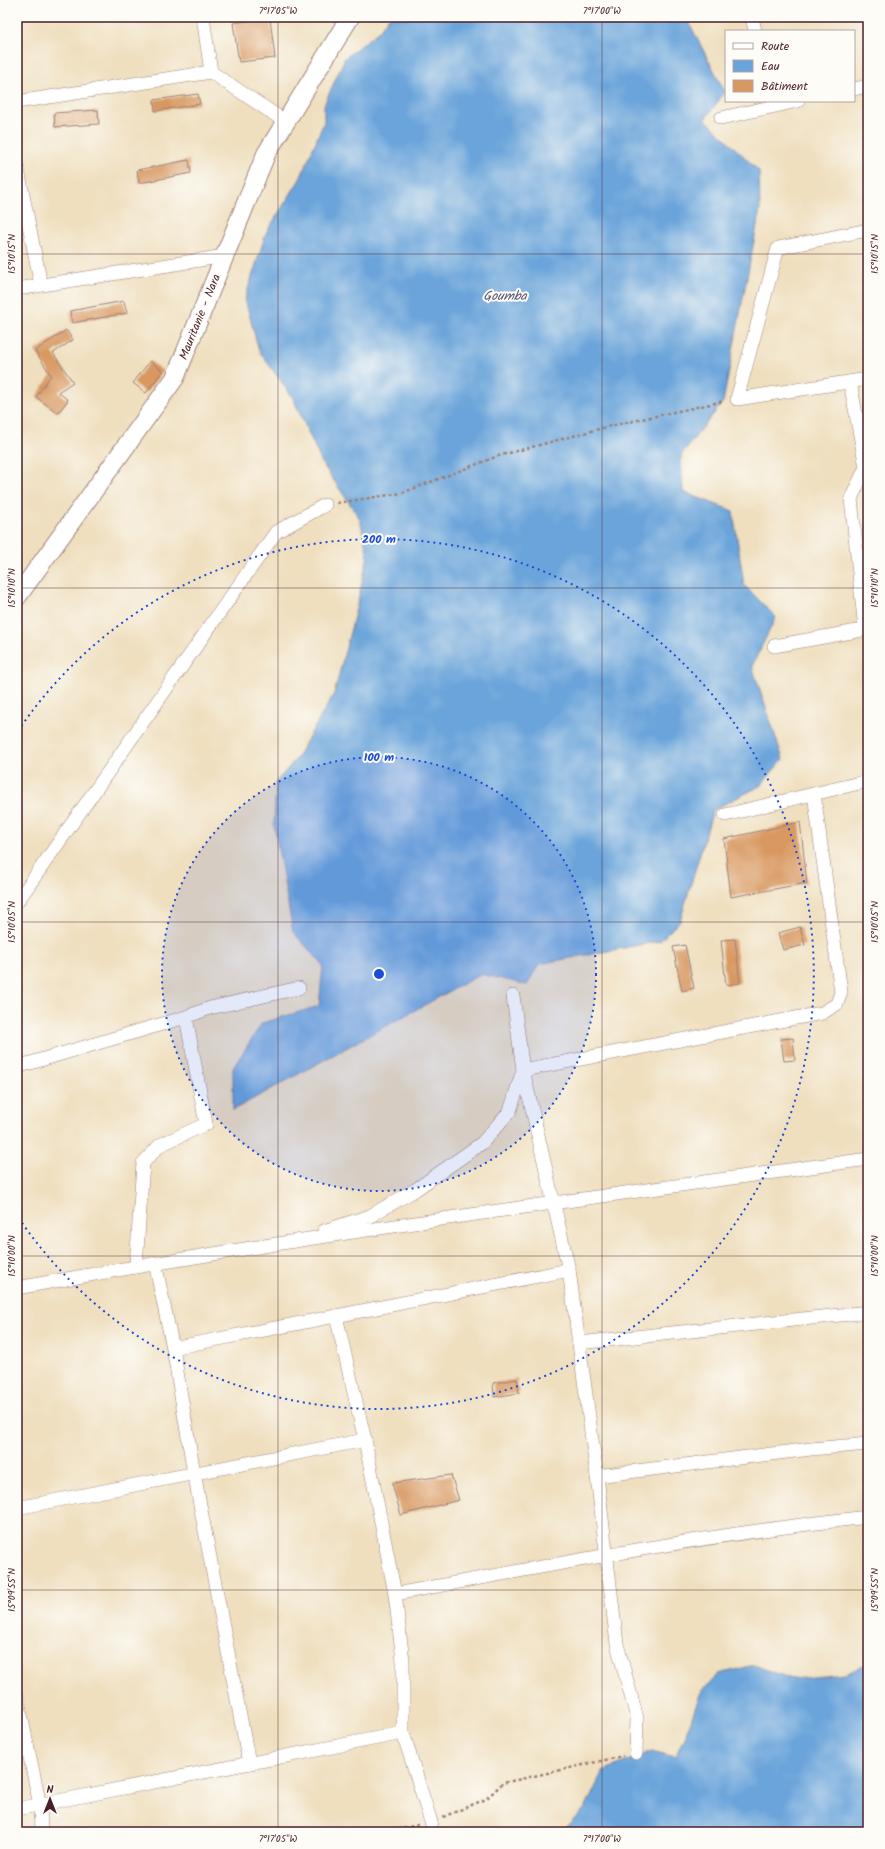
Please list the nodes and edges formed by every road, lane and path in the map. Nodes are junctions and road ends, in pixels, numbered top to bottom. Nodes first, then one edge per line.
1 (203, 17) edge
2 (350, 17) edge
3 (752, 17) edge
4 (755, 30) edge
5 (211, 72) junction
6 (868, 86) edge
7 (855, 89) edge
8 (17, 102) edge
9 (789, 102) edge
10 (772, 104) edge
11 (721, 118) dead end
12 (286, 122) junction
13 (17, 165) edge
14 (868, 230) edge
15 (225, 256) junction
16 (41, 285) junction
17 (17, 289) edge
18 (868, 378) edge
19 (850, 382) junction
20 (737, 399) junction
21 (325, 505) joint
22 (17, 597) edge
23 (866, 629) edge
24 (774, 646) dead end
25 (868, 782) edge
26 (814, 794) junction
27 (725, 816) dead end
28 (17, 902) edge
29 (299, 988) dead end
30 (513, 996) dead end
31 (186, 1017) junction
32 (17, 1067) edge
33 (523, 1070) junction
34 (868, 1159) edge
35 (554, 1203) junction
36 (289, 1243) junction
37 (155, 1263) junction
38 (136, 1266) junction
39 (569, 1270) junction
40 (17, 1288) edge
41 (868, 1312) edge
42 (336, 1316) junction
43 (579, 1343) junction
44 (173, 1348) junction
45 (365, 1440) junction
46 (868, 1444) edge
47 (194, 1473) junction
48 (597, 1476) junction
49 (17, 1508) edge
50 (868, 1517) edge
51 (606, 1555) junction
52 (395, 1594) junction
53 (17, 1696) edge
54 (403, 1733) junction
55 (636, 1753) joint
56 (249, 1763) junction
57 (40, 1805) junction
58 (17, 1809) edge
59 (431, 1822) junction
60 (41, 1832) edge
61 (386, 1832) edge

1 - 5 street
2 - 12 main road, Mauritanie - Nara
3 - 4 street
5 - 8 street
5 - 12 street
6 - 7 street
9 - 10 street
10 - 11 street
12 - 15 main road, Mauritanie - Nara
13 - 16 street
14 - 20 street
15 - 16 street
15 - 22 main road, Mauritanie - Nara
16 - 17 street
18 - 19 street
19 - 20 street
19 - 23 street
20 - 21 path
21 - 28 street
23 - 24 street
25 - 26 street
26 - 27 street
26 - 33 street
29 - 31 street
30 - 33 street
31 - 32 street
31 - 38 street
33 - 35 street
33 - 36 street
34 - 35 street
35 - 36 street
35 - 39 street
36 - 37 street
37 - 38 street
37 - 44 street
38 - 40 street
39 - 42 street
39 - 43 street
41 - 43 street
42 - 44 street
42 - 45 street
43 - 48 street
44 - 47 street
45 - 47 street
45 - 52 street
46 - 48 street
47 - 49 street
47 - 56 street
48 - 51 street
50 - 51 street
51 - 52 street
51 - 55 street
52 - 54 street
53 - 57 street
54 - 56 street
54 - 59 street
55 - 59 path
56 - 57 street
57 - 58 street
57 - 60 street
59 - 61 path

